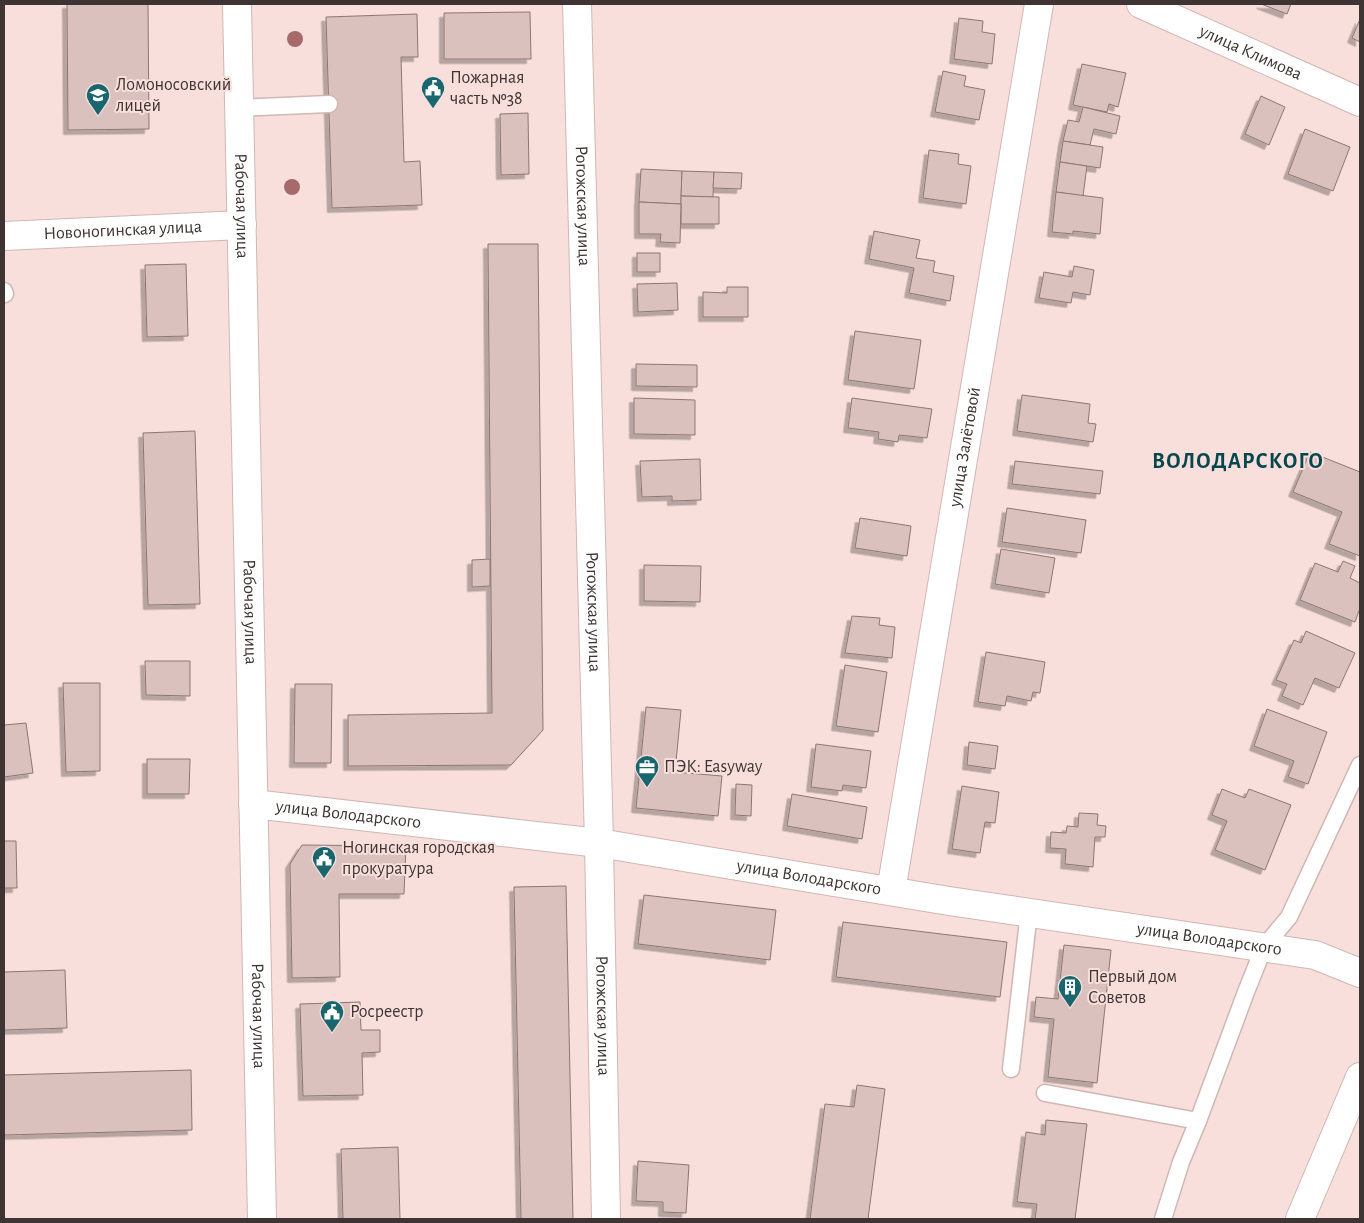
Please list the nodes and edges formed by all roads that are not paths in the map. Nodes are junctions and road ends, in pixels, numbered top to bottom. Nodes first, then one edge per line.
1 (237, 4) edge
2 (578, 4) edge
3 (1039, 4) edge
4 (1141, 4) edge
5 (1360, 102) edge
6 (329, 104) dead end
7 (239, 108) junction
8 (242, 224) junction
9 (4, 236) edge
10 (1360, 764) edge
11 (253, 804) junction
12 (599, 843) junction
13 (891, 891) junction
14 (1029, 912) junction
15 (1264, 947) junction
16 (1360, 973) edge
17 (1010, 1069) dead end
18 (1360, 1077) edge
19 (1045, 1093) dead end
20 (1198, 1121) junction
21 (262, 1219) edge
22 (606, 1219) edge
23 (1163, 1219) edge
24 (1300, 1219) edge

1 - 7 street, Рабочая улица
2 - 12 street, Рогожская улица
3 - 13 street, улица Залётовой
4 - 5 street, улица Климова
6 - 7 lane
7 - 8 street, Рабочая улица
8 - 9 street, Новоногинская улица
8 - 11 street, Рабочая улица
10 - 15 lane
11 - 12 street, улица Володарского
11 - 21 street, Рабочая улица
12 - 13 street, улица Володарского
12 - 22 street, Рогожская улица
13 - 14 street, улица Володарского
14 - 15 street, улица Володарского
14 - 17 lane
15 - 16 street, улица Володарского
15 - 20 lane
18 - 24 street
19 - 20 lane
20 - 23 lane

